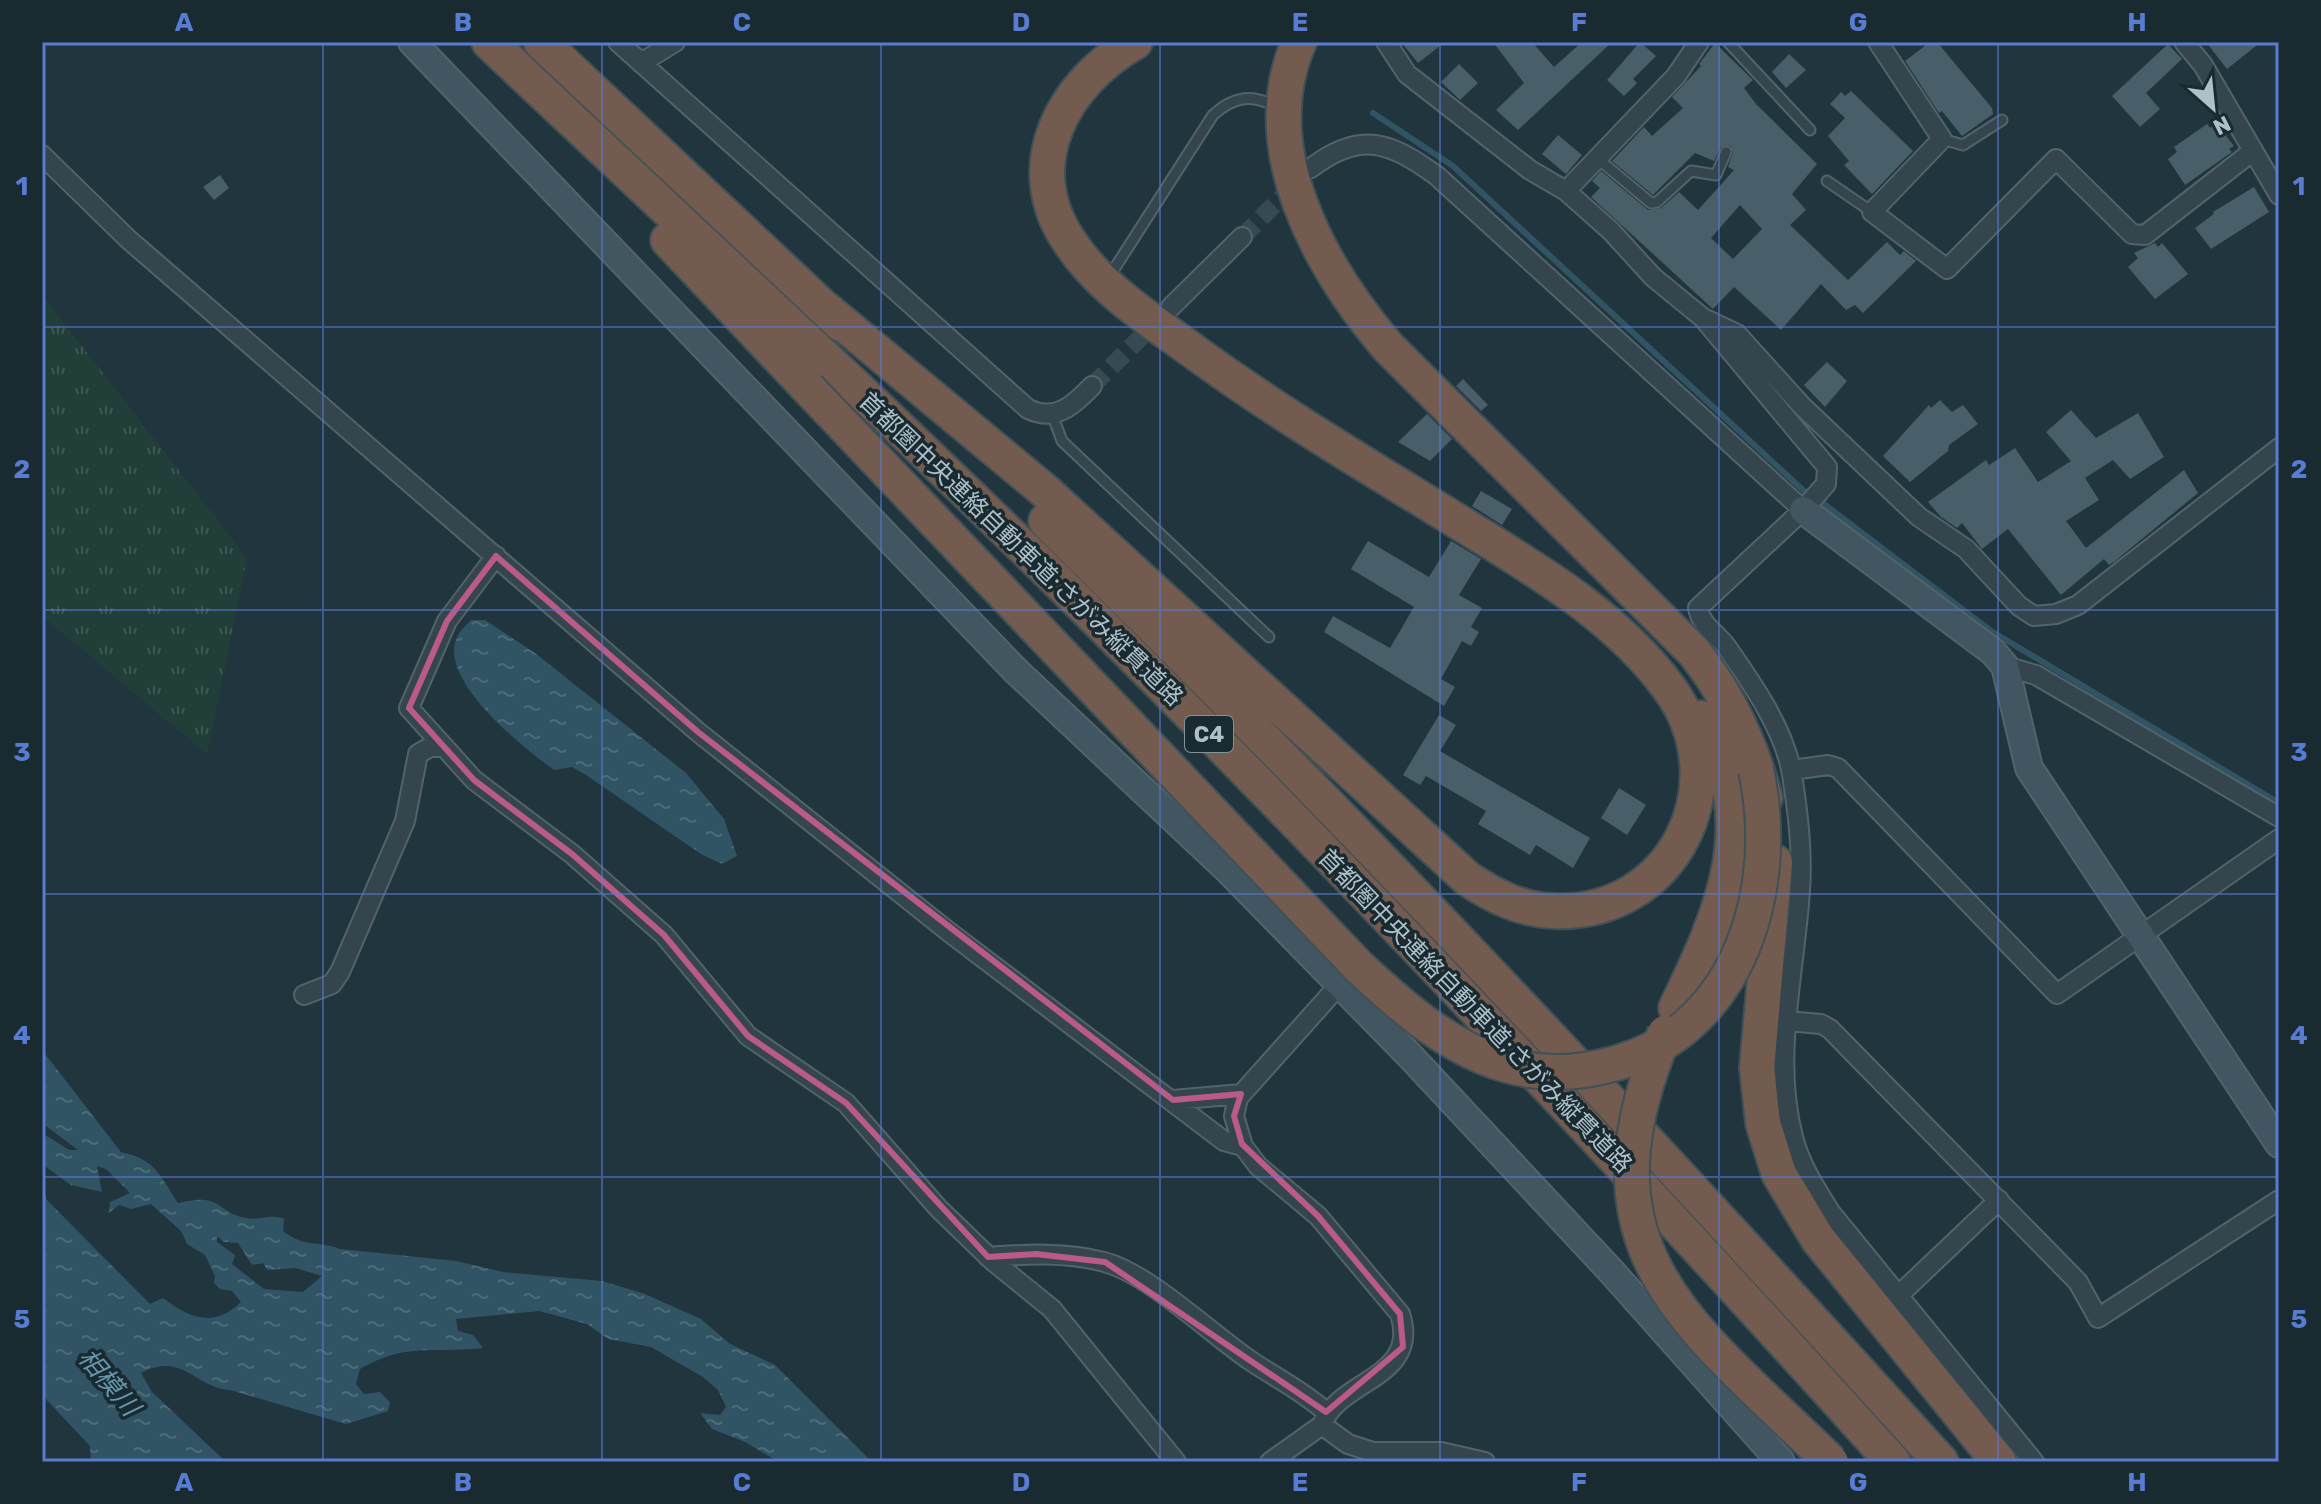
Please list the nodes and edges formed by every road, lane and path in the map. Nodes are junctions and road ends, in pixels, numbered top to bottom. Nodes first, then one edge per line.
1 (412, 42) edge
2 (475, 42) edge
3 (489, 42) edge
4 (541, 42) edge
5 (618, 42) edge
6 (675, 42) edge
7 (1135, 42) edge
8 (1299, 42) edge
9 (1386, 42) edge
10 (1699, 42) edge
11 (1728, 42) edge
12 (1878, 42) edge
13 (2184, 42) edge
14 (641, 63) junction
15 (1282, 111) junction
16 (2002, 120) dead end
17 (1810, 130) dead end
18 (1942, 139) junction
19 (2253, 151) junction
20 (1726, 152) dead end
21 (42, 155) edge
22 (1597, 158) junction
23 (1311, 168) tunnel mouth
24 (1827, 181) dead end
25 (1566, 191) junction
26 (2279, 195) edge
27 (1872, 212) junction
28 (1242, 237) tunnel mouth
29 (1105, 283) junction
30 (1171, 307) tunnel mouth
31 (827, 310) junction
32 (1703, 318) junction
33 (1092, 386) tunnel mouth
34 (1052, 414) junction
35 (2279, 448) edge
36 (1803, 510) junction
37 (496, 556) junction
38 (1269, 637) dead end
39 (1629, 640) junction
40 (2005, 666) junction
41 (442, 747) junction
42 (1756, 770) junction
43 (1792, 770) junction
44 (2279, 817) edge
45 (2279, 839) edge
46 (2141, 936) junction
47 (1340, 984) junction
48 (304, 995) dead end
49 (1786, 1021) junction
50 (1241, 1094) junction
51 (1173, 1100) junction
52 (2279, 1144) edge
53 (1243, 1146) junction
54 (1999, 1200) junction
55 (2279, 1200) edge
56 (988, 1257) junction
57 (1899, 1295) junction
58 (1324, 1419) junction
59 (1176, 1462) edge
60 (1270, 1462) edge
61 (1485, 1462) edge
62 (1781, 1462) edge
63 (1831, 1462) edge
64 (1893, 1462) edge
65 (1941, 1462) edge
66 (1999, 1462) edge
67 (2034, 1462) edge

1 - 47 street
2 - 42 highway, bridge
3 - 64 highway, 首都圏中央連絡自動車道;さがみ縦貫道路 / C4
4 - 31 highway, 首都圏中央連絡自動車道;さがみ縦貫道路 / C4
5 - 14 street
6 - 14 street
7 - 29 highway
8 - 15 highway
9 - 25 street
10 - 22 street
11 - 17 lane
12 - 18 street
13 - 19 street
14 - 34 street
15 - 29 lane
15 - 42 highway
16 - 18 lane
18 - 27 street
19 - 26 street
19 - 27 street
20 - 22 lane
21 - 37 street
22 - 25 street
23 - 36 street
24 - 27 lane
25 - 32 street
28 - 30 street
29 - 39 highway
31 - 39 highway
31 - 65 highway, 首都圏中央連絡自動車道;さがみ縦貫道路 / C4
32 - 35 street
32 - 36 street
33 - 34 street
34 - 38 lane
36 - 40 street
36 - 43 street
37 - 41 street
37 - 51 street
39 - 63 highway, bridge
40 - 44 street
40 - 46 street
41 - 48 street
41 - 56 street
42 - 66 highway, bridge
43 - 46 street
43 - 49 street
45 - 46 street
46 - 52 street
47 - 50 street
47 - 62 street
49 - 54 street
49 - 57 street
50 - 51 street
50 - 53 street
51 - 53 street
53 - 58 street
54 - 55 street
54 - 57 street
56 - 58 street
56 - 59 street
57 - 67 street
58 - 60 street
58 - 61 street

